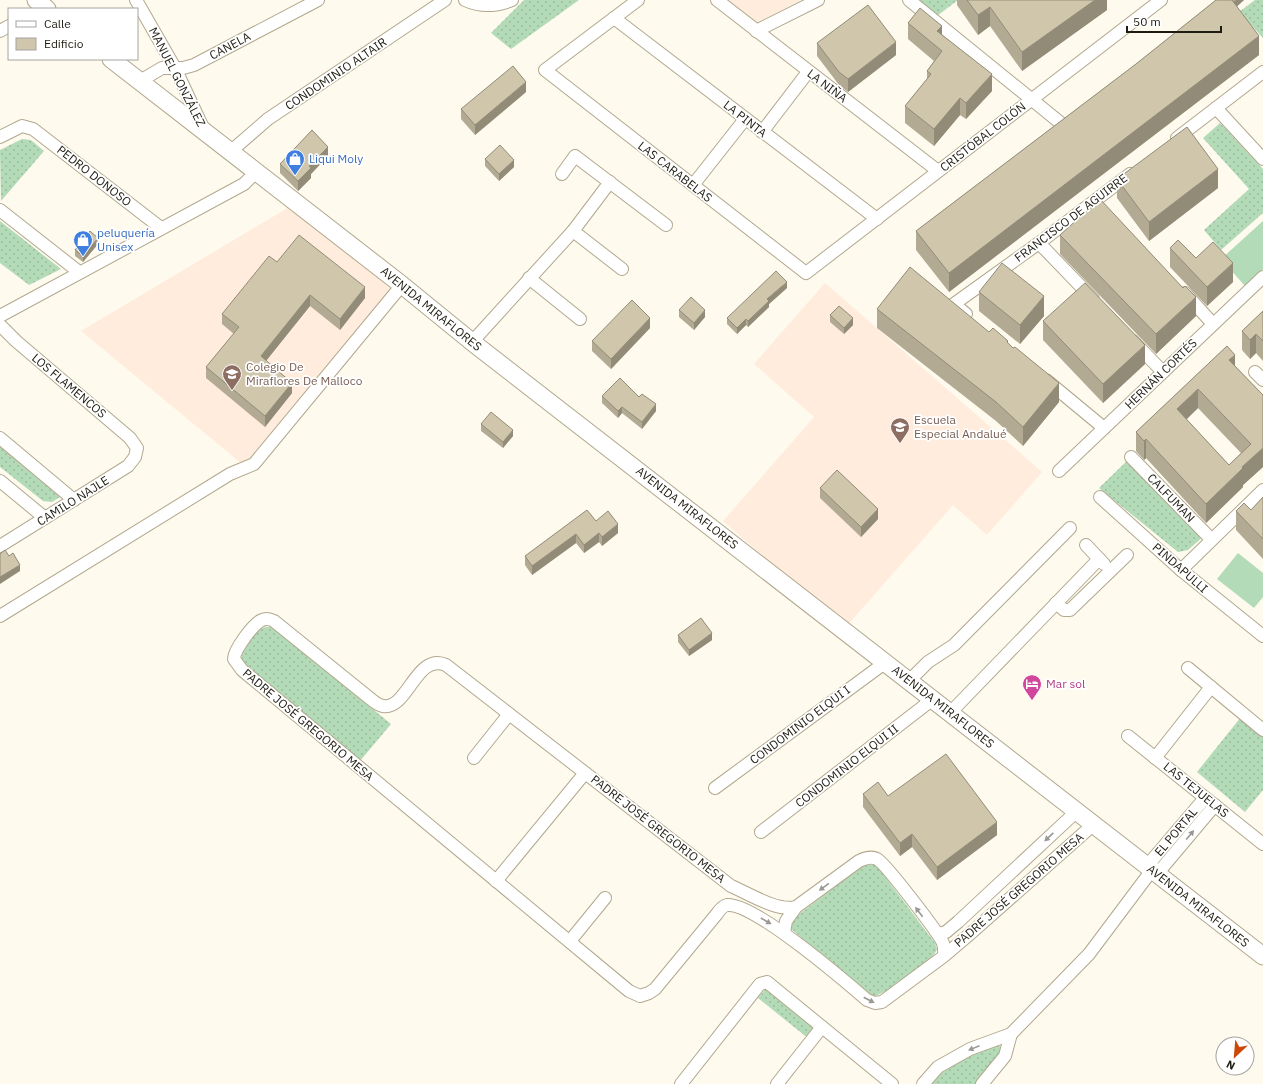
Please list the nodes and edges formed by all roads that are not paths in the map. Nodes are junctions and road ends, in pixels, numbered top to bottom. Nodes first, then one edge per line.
1 (136, 0) edge
2 (318, 0) edge
3 (445, 0) edge
4 (465, 0) edge
5 (512, 0) edge
6 (638, 0) edge
7 (717, 0) edge
8 (818, 0) edge
9 (909, 0) edge
10 (1151, 2) edge
11 (614, 18) junction
12 (756, 31) junction
13 (112, 60) edge
14 (174, 68) junction
15 (808, 72) junction
16 (1263, 73) edge
17 (140, 81) junction
18 (1032, 99) junction
19 (1216, 108) junction
20 (745, 119) junction
21 (1064, 125) edge
22 (762, 132) junction
23 (206, 133) junction
24 (0, 137) edge
25 (1165, 147) edge
26 (230, 152) junction
27 (1263, 158) edge
28 (1140, 166) edge
29 (938, 171) junction
30 (256, 172) junction
31 (562, 174) dead end
32 (610, 182) junction
33 (693, 185) junction
34 (1096, 200) junction
35 (0, 210) edge
36 (1106, 211) edge
37 (877, 219) junction
38 (666, 225) dead end
39 (161, 228) junction
40 (573, 230) junction
41 (1039, 243) junction
42 (622, 269) dead end
43 (79, 272) junction
44 (806, 273) joint
45 (1263, 277) edge
46 (529, 278) junction
47 (402, 285) junction
48 (1178, 286) edge
49 (1103, 309) edge
50 (0, 316) edge
51 (580, 319) dead end
52 (978, 324) edge
53 (1213, 324) junction
54 (0, 325) edge
55 (1123, 330) edge
56 (472, 342) junction
57 (1163, 372) junction
58 (1038, 373) edge
59 (1104, 428) junction
60 (0, 438) edge
61 (137, 448) joint
62 (1131, 457) dead end
63 (1059, 471) dead end
64 (0, 481) edge
65 (1263, 490) edge
66 (1100, 497) dead end
67 (74, 500) junction
68 (45, 518) junction
69 (1070, 528) dead end
70 (1212, 539) junction
71 (1086, 545) dead end
72 (0, 546) edge
73 (1127, 555) dead end
74 (1099, 559) junction
75 (1181, 570) junction
76 (1111, 571) junction
77 (1056, 603) junction
78 (0, 616) edge
79 (1263, 636) edge
80 (886, 662) junction
81 (1188, 668) dead end
82 (909, 681) junction
83 (1211, 687) junction
84 (933, 699) junction
85 (950, 713) junction
86 (509, 714) junction
87 (1263, 730) edge
88 (1128, 736) dead end
89 (474, 758) dead end
90 (1155, 758) junction
91 (585, 773) junction
92 (715, 788) dead end
93 (1205, 798) junction
94 (1215, 805) junction
95 (1077, 811) junction
96 (1094, 824) junction
97 (761, 832) dead end
98 (1263, 844) edge
99 (1152, 870) junction
100 (496, 881) junction
101 (731, 886) junction
102 (605, 898) dead end
103 (730, 905) junction
104 (796, 907) junction
105 (784, 933) junction
106 (938, 934) junction
107 (570, 941) junction
108 (944, 956) junction
109 (1263, 956) edge
110 (822, 1027) junction
111 (1011, 1034) junction
112 (885, 1082) edge
113 (680, 1084) edge
114 (777, 1084) edge
115 (923, 1084) edge
116 (982, 1084) edge

1 - 14 street, MANUEL GONZÁLEZ
2 - 14 street, CANELA
3 - 26 street, CONDOMINIO ALTAIR
4 - 5 street
6 - 11 street
7 - 12 street, LA NIÑA
8 - 12 street
9 - 18 street
10 - 18 street, CRISTÓBAL COLÓN
11 - 20 street, LA PINTA
11 - 33 street, LAS CARABELAS
12 - 15 street, LA NIÑA
13 - 17 main road, AVENIDA MIRAFLORES
14 - 17 street, CANELA
14 - 23 street, MANUEL GONZÁLEZ
15 - 22 street
15 - 29 street, LA NIÑA
16 - 19 street
17 - 23 main road, AVENIDA MIRAFLORES
18 - 21 street
18 - 29 street, CRISTÓBAL COLÓN
19 - 25 street
19 - 27 street
20 - 22 street, LA PINTA
20 - 33 street
22 - 37 street, LA PINTA
23 - 26 main road, AVENIDA MIRAFLORES
24 - 39 street, PEDRO DONOSO
26 - 30 main road, AVENIDA MIRAFLORES
28 - 34 street, FRANCISCO DE AGUIRRE
29 - 37 street, CRISTÓBAL COLÓN
30 - 39 street
30 - 47 main road, AVENIDA MIRAFLORES
31 - 32 street
32 - 38 street
32 - 40 street
33 - 44 street, LAS CARABELAS
34 - 36 street
34 - 41 street, FRANCISCO DE AGUIRRE
35 - 43 street
37 - 44 street, CRISTÓBAL COLÓN
39 - 43 street
40 - 42 street
40 - 46 street
41 - 49 street
41 - 52 street, FRANCISCO DE AGUIRRE
43 - 50 street
45 - 53 street, HERNÁN CORTÉS
46 - 51 street
46 - 56 street
47 - 56 main road, AVENIDA MIRAFLORES
47 - 78 street
48 - 53 street
53 - 57 street, HERNÁN CORTÉS
54 - 61 street, LOS FLAMENCOS
55 - 57 street
56 - 80 main road, AVENIDA MIRAFLORES
57 - 59 street, HERNÁN CORTÉS
58 - 59 street
59 - 63 street, HERNÁN CORTÉS
60 - 67 street
61 - 67 street, CAMILO NAJLE
62 - 70 street, CALFUMAN
64 - 68 street
65 - 70 street
66 - 75 street, PINDAPULLI
67 - 68 street, CAMILO NAJLE
68 - 72 street, CAMILO NAJLE
69 - 82 street
70 - 75 street
71 - 74 street
73 - 76 street
74 - 76 street
74 - 77 street
75 - 79 street, PINDAPULLI
76 - 77 street
77 - 85 street
80 - 82 main road, AVENIDA MIRAFLORES
80 - 92 street, CONDOMINIO ELQUI I
81 - 83 street
82 - 84 main road, AVENIDA MIRAFLORES
83 - 87 street
83 - 90 street
84 - 85 main road, AVENIDA MIRAFLORES
84 - 97 street, CONDOMINIO ELQUI II
85 - 95 main road, AVENIDA MIRAFLORES
86 - 89 street
86 - 91 street, PADRE JOSÉ GREGORIO MESA
86 - 100 street, PADRE JOSÉ GREGORIO MESA
88 - 90 street, LAS TEJUELAS
90 - 93 street, LAS TEJUELAS
91 - 100 street, PADRE JOSÉ GREGORIO MESA
91 - 101 street, PADRE JOSÉ GREGORIO MESA
93 - 94 street, LAS TEJUELAS
93 - 99 street, EL PORTAL
94 - 98 street, LAS TEJUELAS
99 -> 94 street, EL PORTAL
95 - 96 main road, AVENIDA MIRAFLORES
95 -> 106 street, PADRE JOSÉ GREGORIO MESA
96 - 99 main road, AVENIDA MIRAFLORES
96 - 108 street, PADRE JOSÉ GREGORIO MESA
99 - 109 main road, AVENIDA MIRAFLORES
99 - 111 street
100 - 107 street, PADRE JOSÉ GREGORIO MESA
101 - 103 street, PADRE JOSÉ GREGORIO MESA
101 - 104 street, PADRE JOSÉ GREGORIO MESA
102 - 107 street
103 -> 105 street, PADRE JOSÉ GREGORIO MESA
103 - 107 street, PADRE JOSÉ GREGORIO MESA
104 - 105 street, PADRE JOSÉ GREGORIO MESA
106 -> 104 street, PADRE JOSÉ GREGORIO MESA
105 -> 108 street, PADRE JOSÉ GREGORIO MESA
106 - 108 street, PADRE JOSÉ GREGORIO MESA
110 - 112 street
110 - 113 street
110 - 114 street
111 -> 115 street
111 - 116 street

